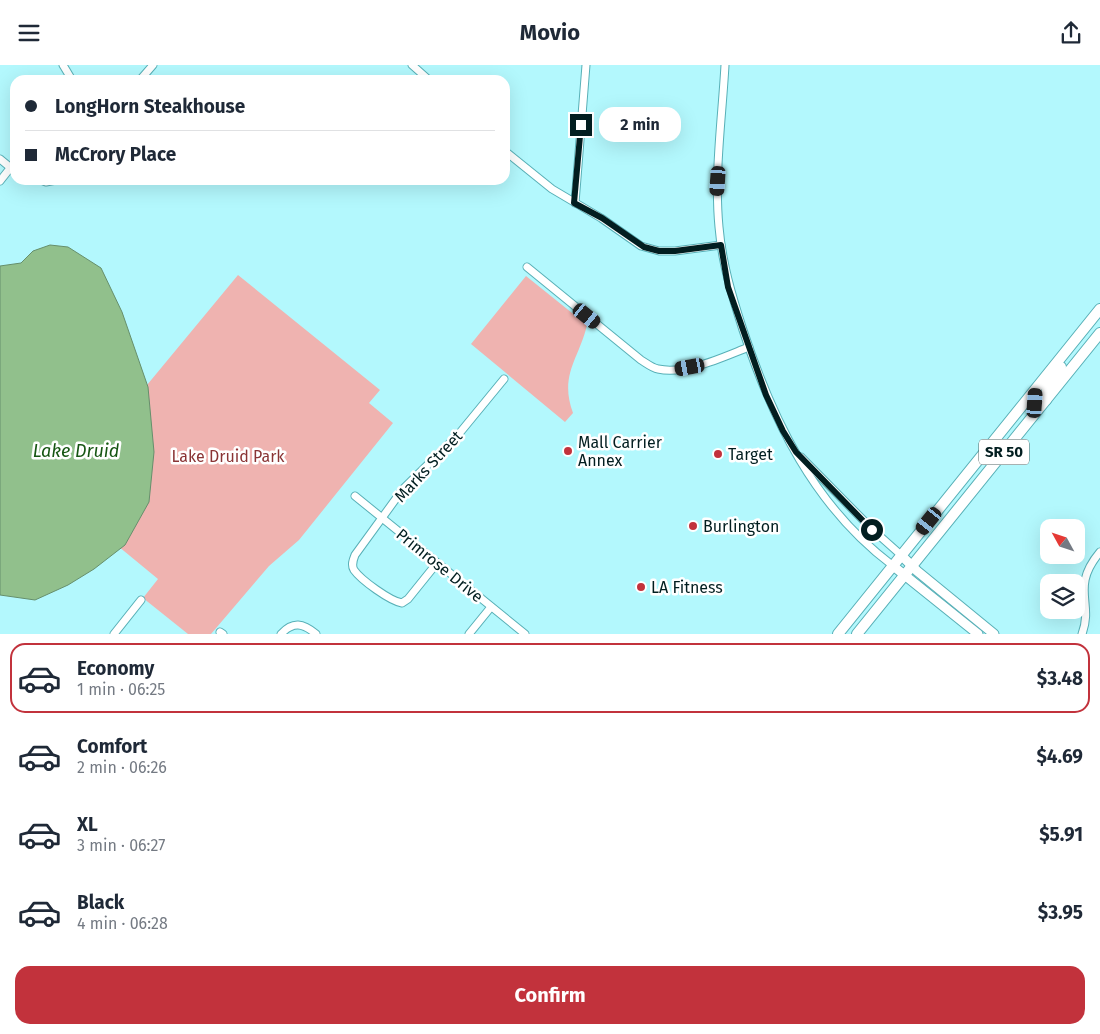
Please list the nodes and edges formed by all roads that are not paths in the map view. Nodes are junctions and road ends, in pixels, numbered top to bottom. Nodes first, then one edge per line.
1 (152, 65) edge
2 (412, 65) edge
3 (586, 65) edge
4 (725, 65) edge
5 (144, 75) edge
6 (423, 75) edge
7 (510, 155) edge
8 (10, 169) edge
9 (0, 181) edge
10 (574, 203) junction
11 (721, 245) junction
12 (527, 267) dead end
13 (1100, 309) edge
14 (1100, 333) edge
15 (1069, 346) junction
16 (749, 347) junction
17 (504, 379) dead end
18 (1036, 387) junction
19 (1046, 400) junction
20 (796, 452) junction
21 (984, 476) junction
22 (355, 496) dead end
23 (382, 517) junction
24 (1100, 552) edge
25 (901, 555) junction
26 (437, 563) junction
27 (892, 565) junction
28 (912, 566) junction
29 (904, 575) junction
30 (141, 600) dead end
31 (491, 607) junction
32 (114, 634) edge
33 (281, 634) edge
34 (316, 634) edge
35 (469, 634) edge
36 (525, 634) edge
37 (838, 634) edge
38 (857, 634) edge
39 (978, 634) edge
40 (994, 634) edge
41 (1082, 634) edge

1 - 5 street
2 - 6 street
3 - 10 street
4 - 11 street
7 - 10 street
8 - 9 street
10 - 11 street
11 - 16 street
12 - 16 street
13 - 15 highway, SR 50
14 - 19 highway, SR 50
15 - 18 highway, SR 50
15 - 19 highway
16 - 20 street
17 - 23 street, Marks Street
18 - 21 highway
18 - 25 highway, SR 50
19 - 21 highway, SR 50
20 - 25 street
20 - 27 street
21 - 28 highway, SR 50
22 - 23 street, Primrose Drive
23 - 26 street, Primrose Drive
23 - 26 street, Marks Street
24 - 41 street
25 - 27 highway, SR 50
25 - 28 main road
26 - 31 street, Primrose Drive
27 - 29 main road
27 - 37 highway, SR 50
28 - 29 highway, SR 50
28 - 40 main road
29 - 38 highway, SR 50
29 - 39 main road
30 - 32 street
31 - 35 street
31 - 36 street, Primrose Drive
33 - 34 street

